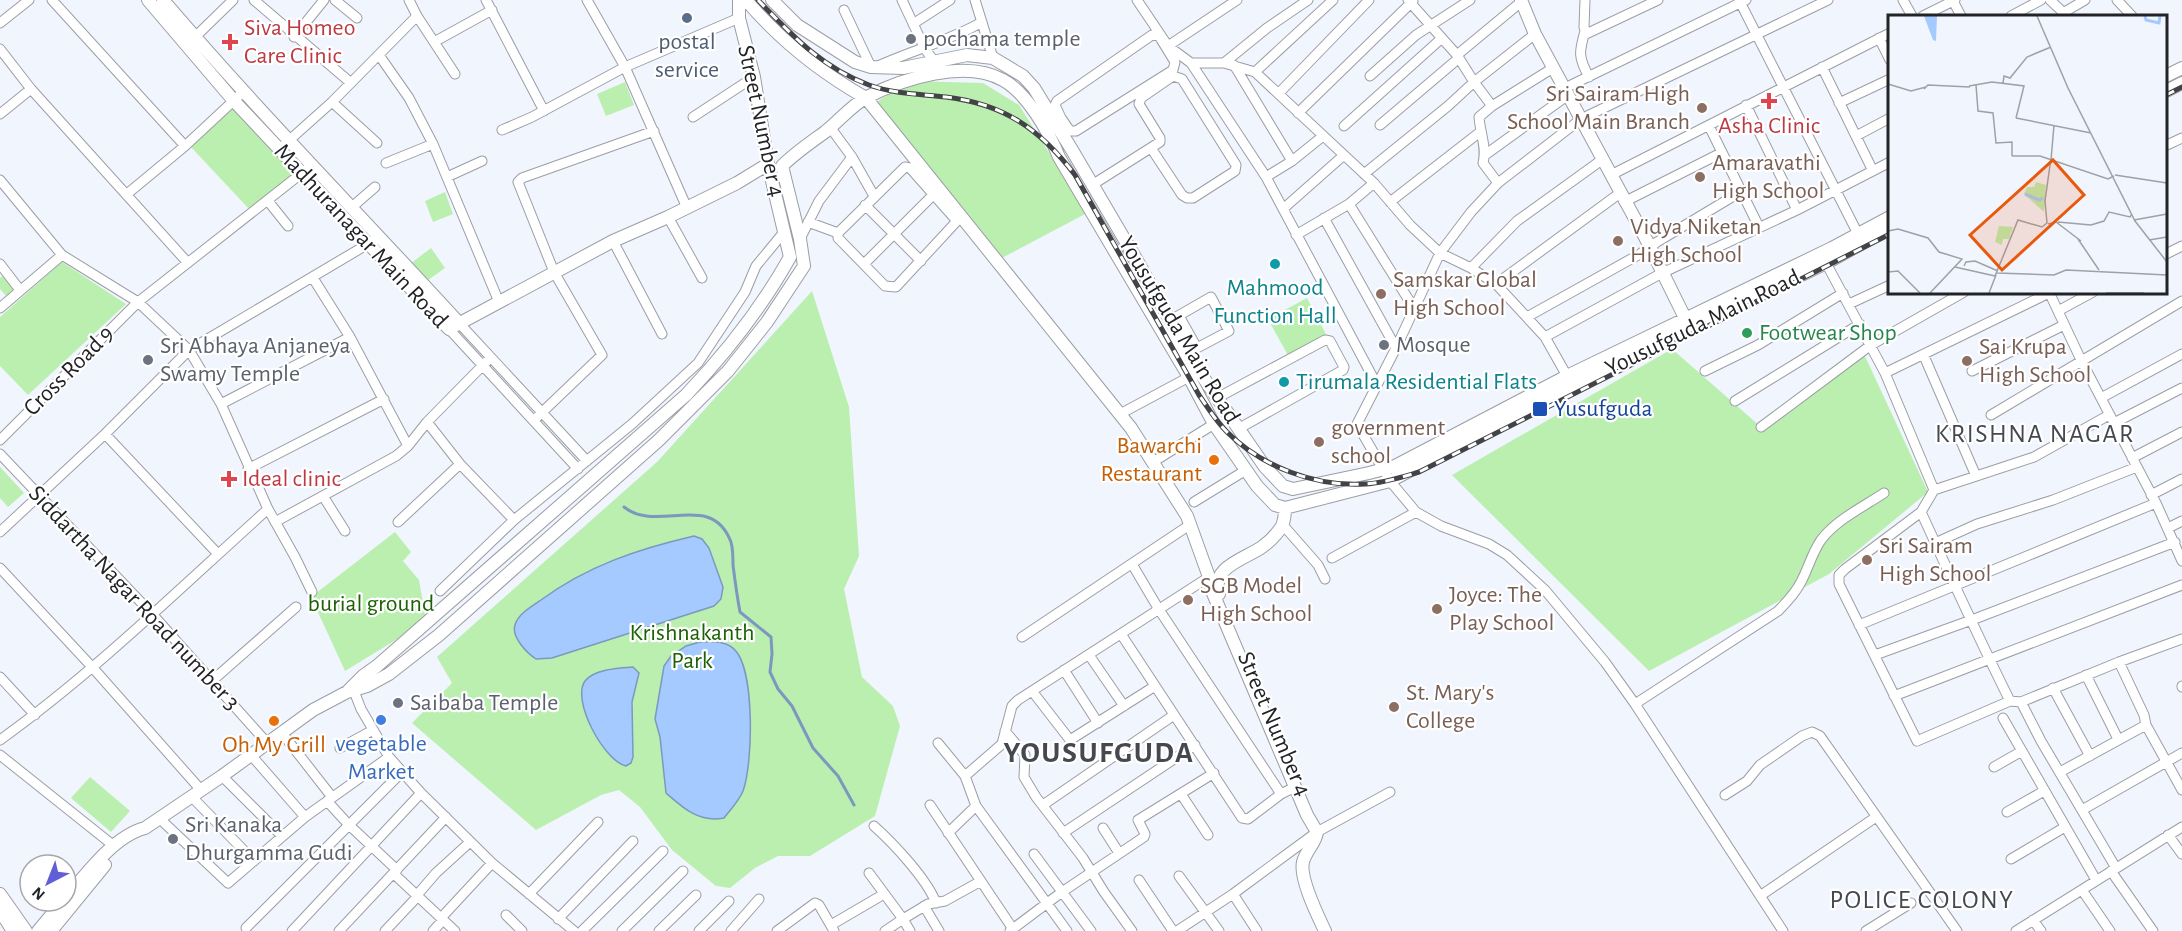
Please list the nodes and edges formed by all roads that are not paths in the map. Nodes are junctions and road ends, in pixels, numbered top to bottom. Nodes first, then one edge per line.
1 (29, 0) edge
2 (52, 0) edge
3 (147, 0) edge
4 (163, 0) edge
5 (233, 0) edge
6 (254, 0) edge
7 (324, 0) edge
8 (335, 0) edge
9 (409, 0) edge
10 (486, 0) edge
11 (587, 0) edge
12 (739, 0) edge
13 (746, 0) edge
14 (773, 0) edge
15 (902, 0) edge
16 (950, 0) edge
17 (975, 0) edge
18 (1137, 0) edge
19 (1237, 0) edge
20 (1308, 0) edge
21 (1333, 0) edge
22 (1370, 0) edge
23 (1470, 0) edge
24 (1585, 0) edge
25 (1658, 0) edge
26 (1828, 0) edge
27 (1903, 0) edge
28 (2041, 0) edge
29 (2050, 0) edge
30 (2085, 0) edge
31 (2117, 0) edge
32 (1411, 1) edge
33 (1521, 1) edge
34 (1742, 1) edge
35 (1954, 1) edge
36 (492, 10) junction
37 (844, 10) dead end
38 (1911, 15) edge
39 (1925, 15) edge
40 (1961, 15) edge
41 (2013, 15) edge
42 (2065, 15) edge
43 (2131, 15) edge
44 (417, 16) junction
45 (357, 18) dead end
46 (739, 18) junction
47 (982, 22) junction
48 (0, 23) edge
49 (914, 24) junction
50 (1431, 26) junction
51 (1585, 31) junction
52 (1535, 34) junction
53 (1888, 34) edge
54 (1756, 35) junction
55 (294, 36) junction
56 (1442, 38) junction
57 (1879, 38) junction
58 (190, 41) junction
59 (434, 42) junction
60 (1168, 46) junction
61 (926, 48) junction
62 (0, 49) edge
63 (379, 55) junction
64 (1888, 56) edge
65 (1458, 57) junction
66 (993, 58) junction
67 (934, 62) junction
68 (1191, 63) junction
69 (1224, 63) junction
70 (1234, 65) junction
71 (625, 67) junction
72 (873, 67) junction
73 (1822, 67) junction
74 (1553, 68) junction
75 (2182, 68) edge
76 (1255, 72) junction
77 (455, 74) dead end
78 (1370, 76) dead end
79 (1589, 76) junction
80 (2167, 76) edge
81 (754, 77) junction
82 (1888, 80) edge
83 (1474, 82) junction
84 (2182, 83) edge
85 (351, 84) junction
86 (1783, 87) junction
87 (32, 89) junction
88 (2167, 90) edge
89 (1567, 91) junction
90 (1279, 93) junction
91 (239, 96) junction
92 (866, 98) junction
93 (332, 102) junction
94 (1839, 103) junction
95 (1746, 105) junction
96 (1492, 106) junction
97 (544, 111) junction
98 (1298, 113) junction
99 (0, 114) edge
100 (1050, 116) junction
101 (693, 117) dead end
102 (1581, 119) junction
103 (1888, 119) edge
104 (1380, 125) dead end
105 (1344, 126) dead end
106 (1709, 126) junction
107 (830, 127) junction
108 (502, 130) dead end
109 (654, 131) junction
110 (1480, 132) junction
111 (1323, 136) junction
112 (1856, 136) junction
113 (2182, 138) edge
114 (377, 143) dead end
115 (433, 144) junction
116 (284, 145) junction
117 (2167, 145) dead end
118 (185, 146) junction
119 (1151, 148) junction
120 (1721, 153) junction
121 (1344, 155) junction
122 (1485, 155) junction
123 (852, 157) junction
124 (1603, 159) junction
125 (482, 161) dead end
126 (1292, 161) junction
127 (386, 163) dead end
128 (1888, 163) edge
129 (768, 164) junction
130 (306, 170) junction
131 (1873, 171) junction
132 (1364, 174) junction
133 (1611, 176) junction
134 (447, 177) junction
135 (1266, 177) junction
136 (0, 180) edge
137 (1374, 183) junction
138 (1498, 183) junction
139 (1092, 185) junction
140 (375, 186) dead end
141 (1742, 191) junction
142 (1835, 191) junction
143 (127, 194) junction
144 (934, 194) junction
145 (874, 196) junction
146 (1622, 198) junction
147 (268, 201) junction
148 (1390, 202) junction
149 (1349, 204) junction
150 (865, 205) junction
151 (352, 207) junction
152 (687, 208) junction
153 (1283, 209) junction
154 (1797, 210) junction
155 (668, 217) junction
156 (1324, 218) junction
157 (1888, 218) edge
158 (808, 222) junction
159 (288, 226) dead end
160 (1759, 227) junction
161 (1888, 229) edge
162 (838, 233) junction
163 (894, 234) junction
164 (1858, 234) junction
165 (1296, 235) junction
166 (785, 236) junction
167 (380, 237) junction
168 (800, 239) junction
169 (613, 241) junction
170 (368, 244) junction
171 (2182, 246) edge
172 (1649, 247) junction
173 (1440, 253) junction
174 (2167, 254) edge
175 (62, 255) junction
176 (790, 257) junction
177 (921, 261) junction
178 (188, 263) junction
179 (804, 263) junction
180 (1826, 263) junction
181 (0, 264) edge
182 (864, 264) junction
183 (1471, 268) junction
184 (554, 272) junction
185 (1662, 273) junction
186 (313, 278) junction
187 (702, 278) dead end
188 (1496, 284) junction
189 (1888, 286) edge
190 (20, 290) junction
191 (1843, 293) junction
192 (1960, 294) edge
193 (2047, 294) edge
194 (2050, 294) edge
195 (2089, 294) edge
196 (2182, 301) edge
197 (138, 302) junction
198 (499, 302) junction
199 (1849, 304) junction
200 (0, 308) edge
201 (1415, 310) junction
202 (2058, 311) junction
203 (1527, 317) junction
204 (1175, 318) junction
205 (1688, 324) junction
206 (1860, 324) junction
207 (2064, 325) junction
208 (454, 326) junction
209 (662, 333) dead end
210 (350, 337) junction
211 (1545, 337) junction
212 (1871, 345) junction
213 (1396, 348) junction
214 (189, 350) junction
215 (2182, 354) edge
216 (1924, 356) junction
217 (490, 358) junction
218 (2081, 360) junction
219 (483, 366) junction
220 (1705, 371) dead end
221 (1972, 371) dead end
222 (1885, 374) junction
223 (1567, 376) junction
224 (1189, 377) junction
225 (1377, 385) junction
226 (2182, 388) edge
227 (1217, 398) junction
228 (2101, 398) junction
229 (384, 399) junction
230 (1735, 401) dead end
231 (221, 404) junction
232 (543, 412) junction
233 (1120, 414) junction
234 (1991, 415) dead end
235 (2112, 419) junction
236 (534, 420) junction
237 (427, 422) junction
238 (1214, 424) junction
239 (1761, 427) dead end
240 (1238, 429) junction
241 (2182, 432) edge
242 (105, 434) junction
243 (0, 440) edge
244 (408, 447) junction
245 (0, 454) edge
246 (587, 461) junction
247 (1153, 462) junction
248 (2134, 463) junction
249 (460, 464) junction
250 (248, 469) junction
251 (578, 469) junction
252 (1246, 470) junction
253 (1387, 475) junction
254 (1976, 476) junction
255 (2182, 479) edge
256 (1934, 490) junction
257 (1884, 493) dead end
258 (39, 495) junction
259 (323, 496) junction
260 (2154, 499) junction
261 (1194, 502) dead end
262 (1286, 508) junction
263 (268, 509) junction
264 (1416, 512) junction
265 (1921, 512) junction
266 (514, 520) junction
267 (2182, 521) edge
268 (275, 522) junction
269 (398, 522) dead end
270 (1191, 524) junction
271 (1283, 525) junction
272 (2169, 528) junction
273 (345, 531) dead end
274 (0, 532) edge
275 (2175, 542) junction
276 (1935, 543) junction
277 (218, 554) junction
278 (1332, 558) dead end
279 (2182, 561) edge
280 (1132, 564) junction
281 (0, 568) edge
282 (1209, 576) junction
283 (1326, 579) dead end
284 (1955, 585) junction
285 (2182, 585) edge
286 (440, 591) dead end
287 (312, 592) dead end
288 (296, 607) dead end
289 (1158, 608) junction
290 (153, 615) junction
291 (1970, 620) junction
292 (1859, 625) junction
293 (1121, 634) junction
294 (1022, 637) dead end
295 (2182, 639) edge
296 (1089, 655) junction
297 (1875, 655) junction
298 (1989, 660) junction
299 (2119, 662) junction
300 (93, 668) junction
301 (1064, 670) junction
302 (2086, 675) junction
303 (0, 677) edge
304 (213, 680) junction
305 (1155, 686) junction
306 (2053, 688) junction
307 (351, 690) junction
308 (1032, 691) junction
309 (1894, 696) junction
310 (2010, 701) junction
311 (2021, 702) junction
312 (1635, 704) junction
313 (1124, 706) junction
314 (35, 715) junction
315 (1174, 715) junction
316 (2003, 718) dead end
317 (1098, 723) junction
318 (2146, 725) junction
319 (373, 730) junction
320 (1005, 731) junction
321 (282, 733) junction
322 (0, 740) edge
323 (2118, 740) junction
324 (938, 743) dead end
325 (268, 744) junction
326 (1194, 745) junction
327 (340, 748) dead end
328 (2022, 751) junction
329 (2182, 753) edge
330 (0, 755) edge
331 (251, 755) junction
332 (2090, 756) junction
333 (388, 757) junction
334 (2166, 762) junction
335 (1994, 767) dead end
336 (402, 772) junction
337 (2060, 772) junction
338 (1214, 773) junction
339 (222, 776) junction
340 (965, 776) junction
341 (1295, 787) junction
342 (2044, 790) junction
343 (2182, 790) edge
344 (1390, 792) dead end
345 (196, 793) junction
346 (421, 793) junction
347 (1182, 794) junction
348 (1281, 794) junction
349 (1725, 795) dead end
350 (329, 799) junction
351 (930, 805) dead end
352 (1043, 805) junction
353 (976, 806) junction
354 (2082, 810) junction
355 (2007, 812) dead end
356 (306, 817) junction
357 (446, 817) junction
358 (1876, 817) junction
359 (159, 818) junction
360 (1313, 821) junction
361 (598, 822) dead end
362 (348, 824) junction
363 (874, 826) dead end
364 (2065, 827) junction
365 (2182, 827) edge
366 (1103, 828) dead end
367 (948, 833) junction
368 (1063, 833) junction
369 (1208, 835) dead end
370 (2168, 835) junction
371 (282, 836) junction
372 (633, 841) dead end
373 (470, 842) junction
374 (114, 846) junction
375 (371, 846) junction
376 (663, 851) dead end
377 (1119, 853) junction
378 (1034, 854) dead end
379 (2182, 854) edge
380 (2011, 859) dead end
381 (254, 861) junction
382 (492, 863) junction
383 (2113, 869) junction
384 (683, 871) dead end
385 (396, 872) junction
386 (869, 873) dead end
387 (1092, 873) junction
388 (1179, 876) dead end
389 (1139, 880) dead end
390 (2096, 880) junction
391 (981, 881) junction
392 (78, 884) edge
393 (2082, 890) junction
394 (1062, 892) junction
395 (0, 894) edge
396 (530, 894) junction
397 (884, 894) junction
398 (1233, 894) junction
399 (417, 895) junction
400 (696, 895) dead end
401 (1760, 896) junction
402 (759, 900) dead end
403 (729, 901) dead end
404 (936, 903) junction
405 (1911, 903) dead end
406 (1046, 904) junction
407 (924, 906) junction
408 (0, 911) edge
409 (53, 913) edge
410 (1206, 913) junction
411 (506, 915) dead end
412 (442, 919) junction
413 (558, 919) junction
414 (903, 919) junction
415 (2033, 920) junction
416 (246, 928) dead end
417 (832, 928) edge
418 (1012, 930) edge
419 (12, 931) edge
420 (26, 931) edge
421 (38, 931) edge
422 (51, 931) edge
423 (292, 931) edge
424 (339, 931) edge
425 (385, 931) edge
426 (433, 931) edge
427 (455, 931) edge
428 (522, 931) edge
429 (573, 931) edge
430 (582, 931) edge
431 (622, 931) edge
432 (659, 931) edge
433 (699, 931) edge
434 (732, 931) edge
435 (777, 931) edge
436 (885, 931) edge
437 (910, 931) edge
438 (939, 931) edge
439 (1067, 931) edge
440 (1091, 931) edge
441 (1132, 931) edge
442 (1177, 931) edge
443 (1219, 931) edge
444 (1257, 931) edge
445 (1325, 931) edge
446 (1783, 931) edge
447 (1866, 931) edge
448 (1958, 931) edge
449 (2016, 931) edge
450 (2041, 931) edge
451 (2110, 931) edge
452 (2153, 931) edge

1 - 48 street
2 - 118 street
3 - 58 main road, Madhuranagar Main Road
4 - 58 main road, Madhuranagar Main Road
5 - 58 street
6 - 55 street
7 - 55 street
8 - 45 street
9 - 44 street
10 - 36 street
11 - 71 street
12 - 46 main road, Street Number 4
13 - 92 main road
14 - 72 main road
15 - 49 street
16 - 49 street
17 - 47 street
18 - 60 street
19 - 60 street
20 - 69 street
21 - 76 street
22 - 90 street
23 - 50 street
24 - 51 street
25 - 51 street
26 - 54 street
27 - 38 street
28 - 41 street
29 - 42 street
30 - 42 street
31 - 43 street
32 - 50 street
32 - 98 street
33 - 52 main road
33 - 65 street
34 - 54 street
34 - 79 street
35 - 39 street
35 - 40 street
36 - 59 street
36 - 97 street
37 - 72 street
44 - 59 street
44 - 63 street
46 - 71 street
46 - 81 main road, Street Number 4
47 - 61 street
47 - 66 street
49 - 61 street
50 - 56 street
50 - 78 street
51 - 79 street
52 - 74 main road
52 - 83 street
53 - 57 street
54 - 86 street
54 - 102 street
55 - 85 street
56 - 65 street
56 - 105 street
57 - 64 street
57 - 73 street
58 - 91 main road, Madhuranagar Main Road
59 - 77 street
60 - 68 street
61 - 67 street
61 - 72 street
62 - 87 street
63 - 85 street
63 - 115 street
65 - 83 street
65 - 104 street
66 - 67 main road, Yousufguda Main Road
66 - 100 main road, Yousufguda Main Road
67 - 72 main road, Yousufguda Main Road
68 - 69 street
68 - 135 street
69 - 70 street
70 - 76 street
70 - 126 street
71 - 97 street
71 - 109 street
73 - 86 street
73 - 94 street
74 - 89 main road
74 - 96 street
75 - 80 main road
76 - 90 street
79 - 89 street
81 - 101 street
81 - 129 main road, Street Number 4
82 - 94 street
83 - 96 street
83 - 132 street
84 - 88 main road
85 - 93 street
86 - 95 street
86 - 142 street
87 - 99 street
87 - 143 street
89 - 102 main road
89 - 122 street
90 - 98 street
91 - 116 main road, Madhuranagar Main Road
91 - 118 street
92 - 100 main road, Yousufguda Main Road
92 - 107 main road, Yousufguda Main Road
92 - 233 main road, Street Number 4
93 - 114 street
93 - 116 street
94 - 112 street
95 - 106 street
95 - 154 street
96 - 110 street
97 - 108 street
98 - 111 street
100 - 100 street
100 - 139 main road, Yousufguda Main Road
100 - 224 main road, Yousufguda Main Road
102 - 124 main road
102 - 138 street
103 - 112 street
106 - 120 street
106 - 133 street
107 - 123 street
107 - 168 main road, Yousufguda Main Road
109 - 152 street
109 - 184 street
110 - 122 street
110 - 148 street
111 - 121 street
111 - 126 street
112 - 131 street
113 - 117 street
115 - 127 street
115 - 134 street
116 - 130 main road, Madhuranagar Main Road
118 - 143 street
119 - 119 street
119 - 139 street
120 - 141 street
120 - 146 street
121 - 132 street
121 - 153 street
122 - 138 street
123 - 145 street
123 - 158 street
124 - 133 main road
124 - 183 street
125 - 134 street
126 - 135 street
128 - 131 street
129 - 152 main road
129 - 166 main road, Street Number 4
130 - 147 street, Cross Road 9
130 - 151 main road, Madhuranagar Main Road
130 - 170 main road, Madhuranagar Main Road
131 - 142 street
132 - 137 street
133 - 146 main road
134 - 198 street
135 - 153 street
136 - 175 street
137 - 148 street
137 - 149 street
138 - 173 street
139 - 204 main road, Yousufguda Main Road
140 - 151 street
141 - 160 street
141 - 172 street
142 - 154 street
142 - 164 street
143 - 178 street
144 - 145 street
144 - 163 street
144 - 177 street
145 - 150 street
146 - 172 main road
146 - 188 street
147 - 159 street
147 - 178 street, Cross Road 9
148 - 173 street
149 - 156 street
149 - 201 street
150 - 162 street
150 - 163 street
151 - 167 main road, Madhuranagar Main Road
152 - 155 main road
153 - 165 street
154 - 160 street
155 - 169 main road
155 - 187 street
156 - 165 street
156 - 213 street
157 - 164 main road, Yousufguda Main Road
158 - 162 street
158 - 168 street
160 - 185 street
161 - 180 main road, Yousufguda Main Road
162 - 182 street
163 - 177 street
163 - 182 street
164 - 205 main road, Yousufguda Main Road
165 - 225 street
166 - 176 main road, Street Number 4
166 - 246 street
167 - 170 street
167 - 208 main road, Madhuranagar Main Road
168 - 179 main road
169 - 184 main road
169 - 209 street
170 - 186 street
170 - 208 main road, Madhuranagar Main Road
171 - 174 street
172 - 185 main road
172 - 203 street
173 - 183 street
173 - 201 street
175 - 190 street
175 - 197 street
176 - 179 main road
176 - 307 main road
177 - 182 street
178 - 197 street, Cross Road 9
179 - 307 main road
180 - 191 street
180 - 205 main road, Yousufguda Main Road
181 - 190 street
183 - 188 street
184 - 198 main road
184 - 232 street
185 - 205 main road
185 - 211 street
186 - 210 street
186 - 214 street
188 - 203 street
189 - 199 street
190 - 200 street
191 - 199 street
191 - 220 street
192 - 212 street
193 - 216 street
194 - 202 street
195 - 202 street
196 - 218 street
197 - 214 street
197 - 243 street, Cross Road 9
198 - 208 main road
199 - 206 street
201 - 213 street
202 - 207 street
203 - 211 street
204 - 204 street
204 - 227 main road, Yousufguda Main Road
205 - 223 main road, Yousufguda Main Road
205 - 253 main road, Yousufguda Main Road
206 - 212 street
206 - 230 street
207 - 218 street
207 - 221 street
208 - 217 street, Madhuranagar Main Road
208 - 219 street, Madhuranagar Main Road
210 - 229 street
210 - 231 street
211 - 223 street
212 - 222 street
212 - 239 street
213 - 225 street
214 - 231 street
214 - 242 street
215 - 228 street
216 - 222 street
216 - 254 street
217 - 219 street
217 - 232 street, Madhuranagar Main Road
218 - 228 street
218 - 234 street
219 - 236 street, Madhuranagar Main Road
219 - 237 street
222 - 256 street
223 - 253 main road, Yousufguda Main Road
224 - 233 street
224 - 238 main road, Yousufguda Main Road
225 - 253 street
226 - 235 street
227 - 240 main road, Yousufguda Main Road
227 - 240 street
228 - 235 street
229 - 244 street
229 - 250 street
231 - 250 street
232 - 236 street
232 - 246 street, Madhuranagar Main Road
233 - 247 main road, Street Number 4
235 - 248 street
235 - 254 street
236 - 251 street, Madhuranagar Main Road
237 - 244 street
237 - 249 street
238 - 247 street
238 - 252 main road, Yousufguda Main Road
240 - 253 main road, Yousufguda Main Road
241 - 248 street
242 - 258 street
242 - 277 street
244 - 259 street
245 - 258 street, Siddartha Nagar Road number 3
246 - 251 street
247 - 270 main road, Street Number 4
248 - 260 street
248 - 276 street
249 - 266 street
249 - 269 street
250 - 263 street
251 - 266 street
252 - 261 street
252 - 262 main road, Yousufguda Main Road
253 - 262 main road, Yousufguda Main Road
253 - 264 street
254 - 256 street
255 - 260 street
256 - 265 street
257 - 312 street
258 - 274 street
258 - 290 street, Siddartha Nagar Road number 3
259 - 268 street
259 - 273 street
260 - 272 street
260 - 284 street
262 - 271 main road
263 - 268 street
263 - 277 street
264 - 278 street
264 - 312 street
265 - 276 street
265 - 292 street
266 - 286 street
267 - 272 street
268 - 287 street
270 - 280 street
270 - 282 main road, Street Number 4
271 - 283 street
271 - 360 main road, Street Number 4
272 - 275 street
275 - 279 street
275 - 291 street
276 - 284 street
277 - 290 street
280 - 289 street
280 - 294 street
281 - 300 street
282 - 289 street
282 - 341 main road, Street Number 4
284 - 291 street
284 - 292 street
285 - 298 street
288 - 304 street
289 - 293 street
289 - 348 street
290 - 300 street
290 - 304 street, Siddartha Nagar Road number 3
291 - 297 street
291 - 298 street
292 - 297 street
293 - 296 street
293 - 305 street
295 - 299 street
296 - 301 street
296 - 313 street
297 - 309 street
298 - 309 street
298 - 310 street
299 - 302 street
299 - 318 street
300 - 314 street
300 - 345 street
301 - 308 street
301 - 317 street
302 - 306 street
302 - 323 street
303 - 314 street
304 - 325 street, Siddartha Nagar Road number 3
305 - 313 street
305 - 315 street
306 - 311 street
306 - 332 street
307 - 319 street
307 - 321 main road
308 - 317 street
308 - 320 street
309 - 310 street
310 - 311 street
311 - 337 street
312 - 401 street
313 - 317 street
314 - 322 street
315 - 326 street
315 - 352 street
316 - 328 street
318 - 323 street
318 - 334 street
319 - 327 street
319 - 333 street
320 - 340 street
320 - 352 street
321 - 325 main road
321 - 350 street
323 - 332 street
324 - 340 street
325 - 331 main road
326 - 338 street
326 - 368 street
328 - 335 street
328 - 342 street
329 - 334 street
330 - 374 street
331 - 339 main road
331 - 356 street
332 - 337 street
333 - 336 street
333 - 350 street
334 - 343 street
334 - 354 street
336 - 346 street
336 - 362 street
337 - 354 street
338 - 347 street
338 - 348 street
339 - 345 main road
339 - 371 street
340 - 353 street
341 - 348 street
341 - 360 main road, Street Number 4
342 - 355 street
342 - 364 street
344 - 360 street
345 - 359 main road
345 - 381 street
346 - 357 street
346 - 375 street
347 - 369 street
347 - 377 street
349 - 358 street
350 - 356 street
350 - 362 street
351 - 367 street
352 - 368 street
353 - 367 street
353 - 406 street
354 - 383 street
356 - 371 street
357 - 373 street
357 - 385 street
358 - 401 street
358 - 448 street
359 - 374 main road
359 - 381 street
360 - 398 street
360 - 445 main road
361 - 396 street
362 - 375 street
362 - 416 street
363 - 404 street
364 - 380 street
364 - 390 street
365 - 370 street
366 - 377 street
367 - 391 street
368 - 387 street
370 - 379 street
370 - 383 street
371 - 381 street
372 - 413 street
373 - 382 street
373 - 399 street
374 - 392 main road
374 - 422 main road
375 - 385 street
375 - 423 street
376 - 430 street
377 - 387 street
378 - 394 street
382 - 396 street
382 - 412 street
383 - 390 street
383 - 452 street
384 - 431 street
385 - 399 street
385 - 424 street
386 - 397 street
387 - 394 street
387 - 441 street
388 - 410 street
389 - 442 street
390 - 393 street
391 - 404 street
391 - 418 street
393 - 415 street
393 - 451 street
394 - 406 street
394 - 440 street
395 - 420 main road
396 - 413 street
397 - 414 street
397 - 417 street
398 - 410 street
398 - 444 street
399 - 412 street
399 - 425 street
400 - 432 street
401 - 446 street
402 - 434 street
403 - 433 street
404 - 407 street
405 - 447 street
406 - 418 street
406 - 439 street
407 - 414 street
407 - 438 street
408 - 419 main road
409 - 421 main road
410 - 442 street
410 - 443 street
411 - 428 street
412 - 426 street
412 - 427 street
413 - 429 street
414 - 436 street
414 - 437 street
415 - 449 street
415 - 450 street
417 - 435 street

